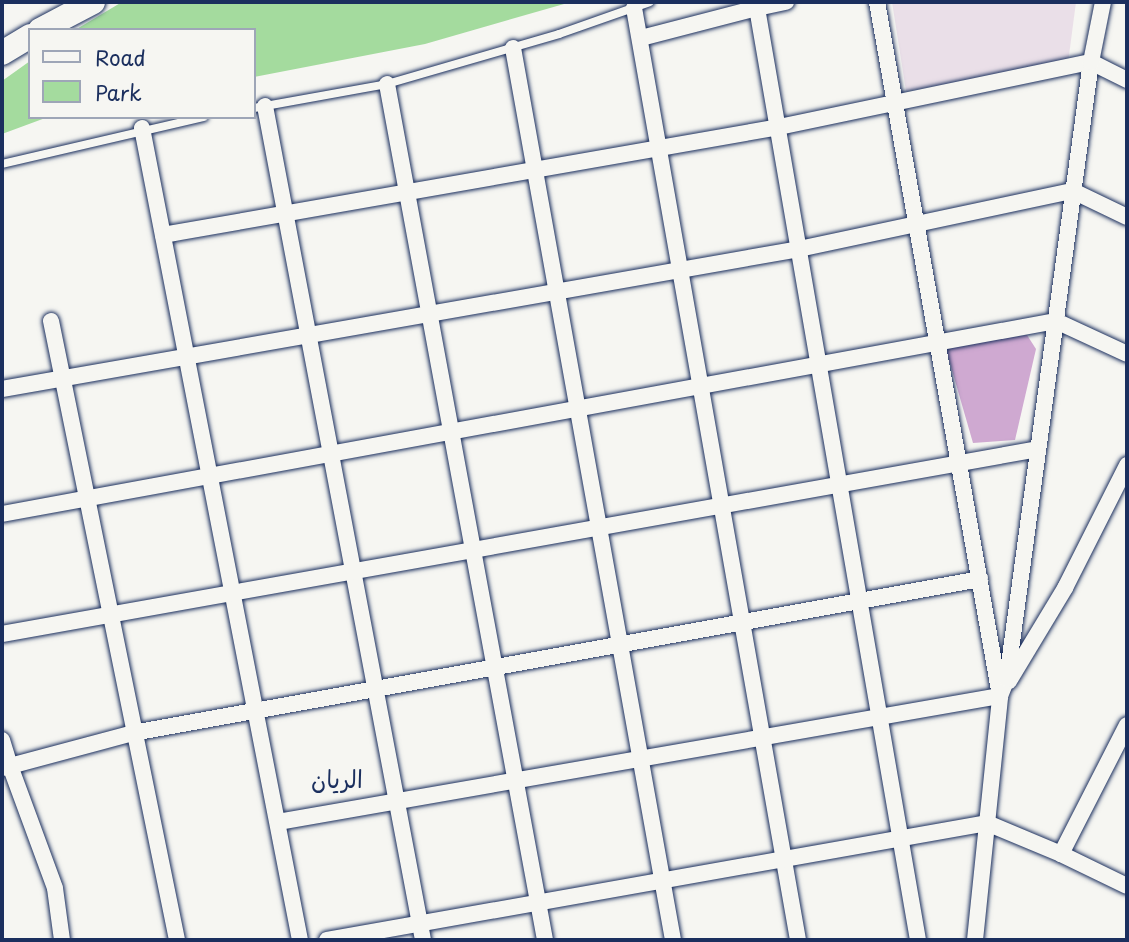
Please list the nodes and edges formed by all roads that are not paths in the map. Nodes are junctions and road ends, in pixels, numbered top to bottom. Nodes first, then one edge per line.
1 (93, 2) edge
2 (650, 2) edge
3 (786, 2) edge
4 (877, 2) edge
5 (1103, 2) edge
6 (634, 8) junction
7 (757, 8) junction
8 (44, 28) edge
9 (28, 37) edge
10 (641, 38) junction
11 (513, 48) junction
12 (2, 52) edge
13 (1091, 62) junction
14 (1127, 80) edge
15 (387, 84) junction
16 (895, 103) junction
17 (260, 107) edge
18 (193, 119) edge
19 (779, 127) junction
20 (142, 128) junction
21 (661, 148) junction
22 (2, 164) edge
23 (536, 170) junction
24 (1073, 191) junction
25 (408, 192) junction
26 (285, 214) junction
27 (1127, 216) edge
28 (917, 224) junction
29 (163, 235) junction
30 (799, 249) junction
31 (682, 268) junction
32 (557, 290) junction
33 (431, 312) junction
34 (51, 321) dead end
35 (1055, 321) junction
36 (307, 334) junction
37 (938, 342) junction
38 (1127, 354) edge
39 (187, 356) junction
40 (819, 364) junction
41 (62, 378) junction
42 (702, 386) junction
43 (2, 388) edge
44 (578, 408) junction
45 (453, 431) junction
46 (1038, 449) junction
47 (330, 454) junction
48 (960, 463) junction
49 (1127, 465) edge
50 (210, 476) junction
51 (1123, 482) edge
52 (840, 484) junction
53 (86, 499) junction
54 (722, 505) junction
55 (2, 514) edge
56 (599, 527) junction
57 (476, 550) junction
58 (351, 572) junction
59 (981, 579) junction
60 (233, 593) junction
61 (860, 601) junction
62 (109, 615) junction
63 (743, 623) junction
64 (2, 634) edge
65 (620, 645) junction
66 (498, 668) junction
67 (373, 690) junction
68 (1000, 696) junction
69 (256, 711) junction
70 (880, 717) junction
71 (1127, 725) edge
72 (133, 733) junction
73 (762, 737) junction
74 (2, 740) edge
75 (640, 759) junction
76 (6, 767) edge
77 (517, 780) junction
78 (394, 802) junction
79 (278, 822) junction
80 (987, 823) junction
81 (901, 839) junction
82 (1061, 854) junction
83 (783, 859) junction
84 (662, 881) junction
85 (1127, 886) edge
86 (538, 904) junction
87 (419, 922) junction
88 (62, 940) edge
89 (177, 940) edge
90 (300, 940) edge
91 (327, 940) edge
92 (423, 940) edge
93 (545, 940) edge
94 (673, 940) edge
95 (798, 940) edge
96 (918, 940) edge
97 (975, 940) edge

1 - 8 main road
2 - 6 lane
3 - 7 street
4 - 16 street
5 - 13 street
6 - 10 street
6 - 11 lane
7 - 10 street
7 - 19 street
9 - 12 main road
10 - 21 street
11 - 15 lane
11 - 23 street
13 - 14 street
13 - 16 street
13 - 24 street
15 - 17 lane
15 - 25 street
16 - 19 street
16 - 28 street
17 - 26 street
18 - 20 lane
19 - 21 street
19 - 30 street
20 - 22 lane
20 - 29 street
21 - 23 street
21 - 31 street
23 - 25 street
23 - 32 street
24 - 27 street
24 - 28 street
24 - 35 street
25 - 26 street
25 - 33 street
26 - 29 street
26 - 36 street
28 - 30 street
28 - 37 street
29 - 39 street
30 - 31 street
30 - 40 street
31 - 32 street
31 - 42 street
32 - 33 street
32 - 44 street
33 - 36 street
33 - 45 street
34 - 41 street
35 - 37 street
35 - 38 street
35 - 46 street
36 - 39 street
36 - 47 street
37 - 40 street
37 - 48 street
39 - 41 street
39 - 50 street
40 - 42 street
40 - 52 street
41 - 43 street
41 - 53 street
42 - 44 street
42 - 54 street
44 - 45 street
44 - 56 street
45 - 47 street
45 - 57 street
46 - 48 street
46 - 68 street
47 - 50 street
47 - 58 street
48 - 52 street
48 - 59 street
49 - 51 street
50 - 53 street
50 - 60 street
51 - 68 street
52 - 54 street
52 - 61 street
53 - 55 street
53 - 62 street
54 - 56 street
54 - 63 street
56 - 57 street
56 - 65 street
57 - 58 street
57 - 66 street
58 - 60 street
58 - 67 street
59 - 61 street
59 - 68 street
60 - 62 street
60 - 69 street
61 - 63 street
61 - 70 street
62 - 64 street
62 - 72 street
63 - 65 street
63 - 73 street
65 - 66 street
65 - 75 street
66 - 67 street
66 - 77 street
67 - 69 street
67 - 78 street
68 - 70 street
68 - 80 street
69 - 72 street
69 - 79 street
70 - 73 street
70 - 81 street
71 - 82 street
72 - 76 street
72 - 89 street
73 - 75 street
73 - 83 street
74 - 76 street
75 - 77 street
75 - 84 street
76 - 88 street
77 - 78 street
77 - 86 street
78 - 79 street
78 - 87 street
79 - 90 street
80 - 81 street
80 - 82 street
80 - 97 street
81 - 83 street
81 - 96 street
82 - 85 street
83 - 84 street
83 - 95 street
84 - 86 street
84 - 94 street
86 - 87 street
86 - 93 street
87 - 91 street
87 - 92 street

